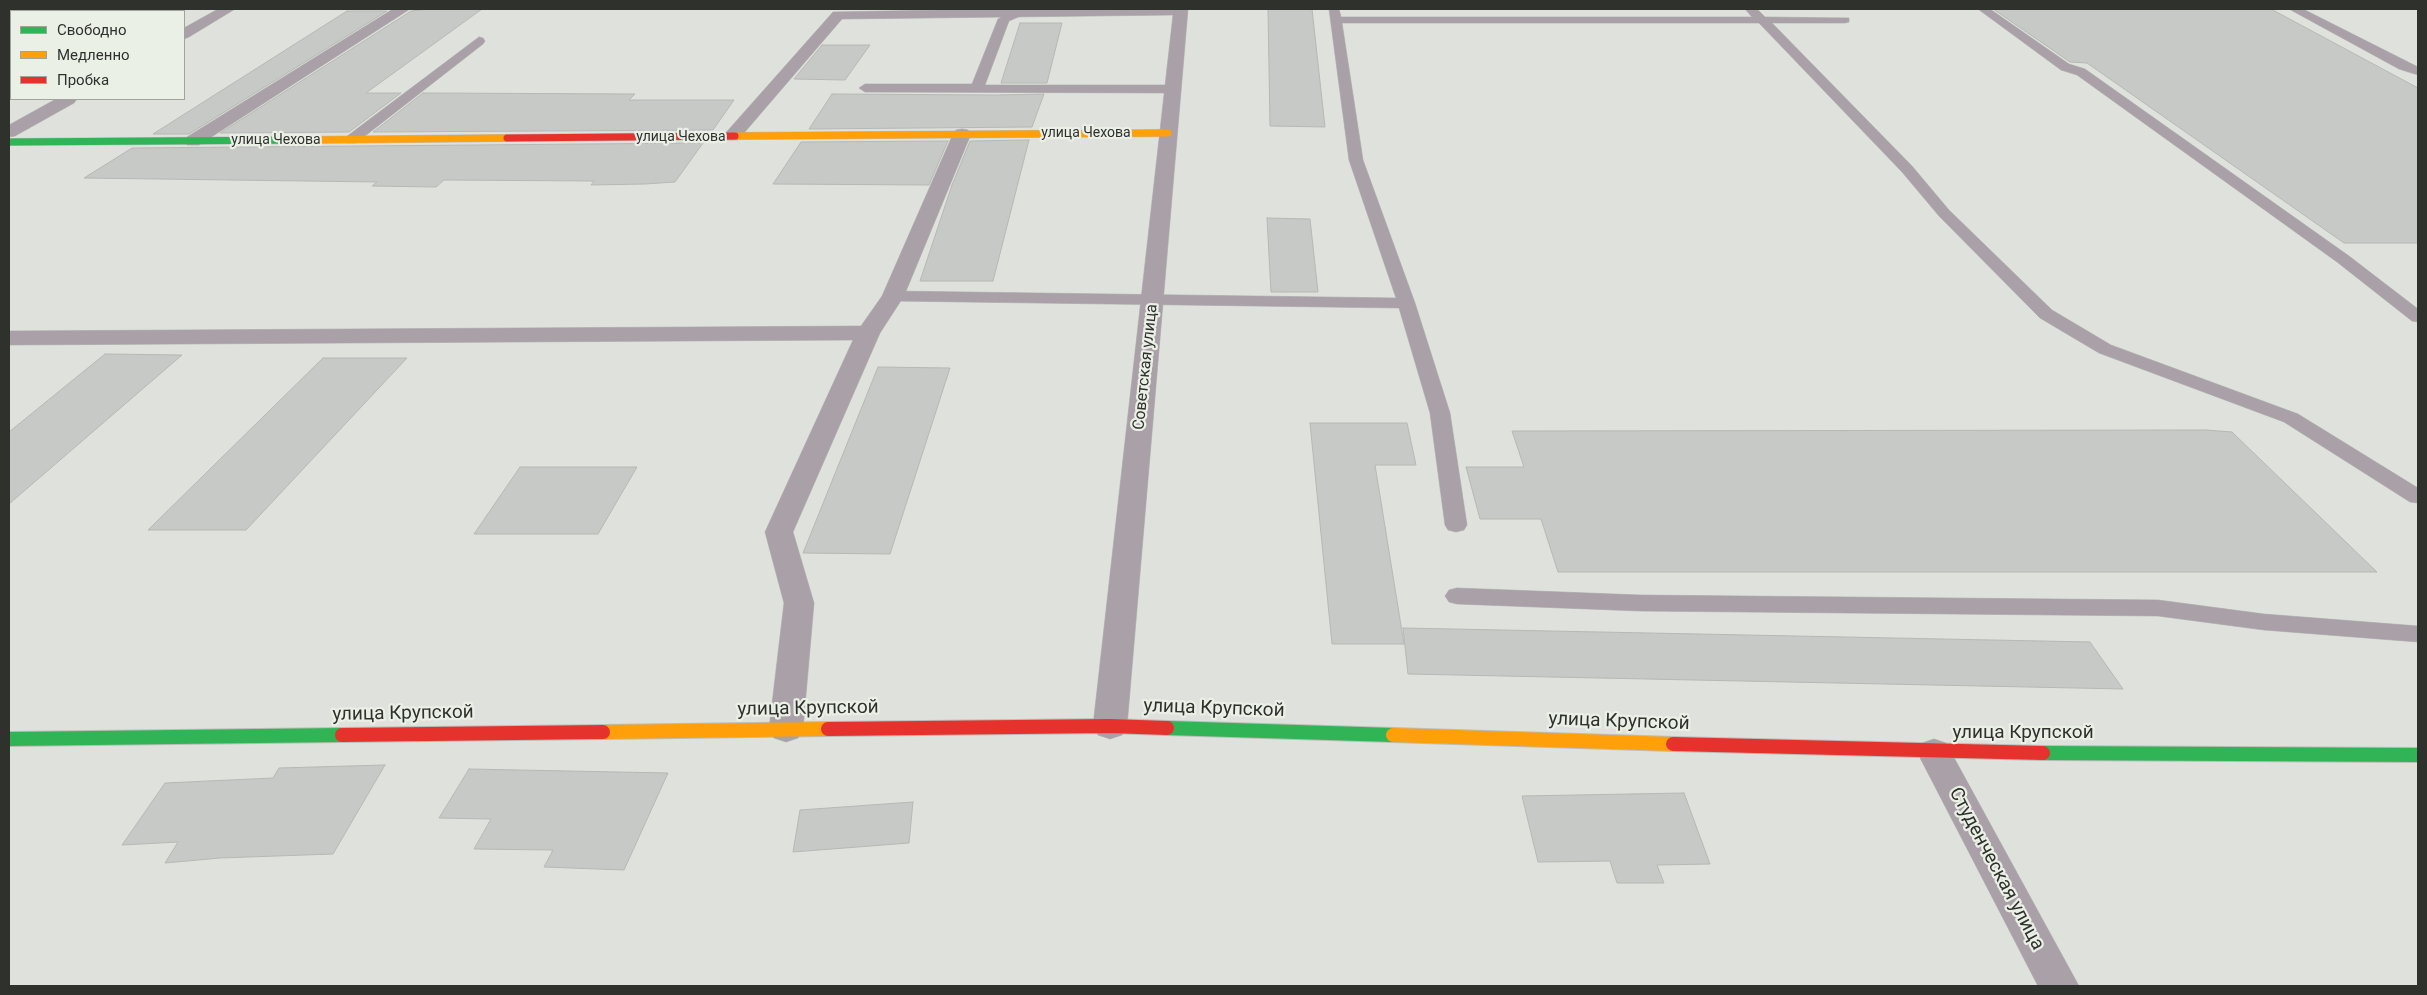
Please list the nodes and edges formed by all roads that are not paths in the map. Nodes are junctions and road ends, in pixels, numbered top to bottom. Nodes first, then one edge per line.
1 (228, 9) edge
2 (403, 9) edge
3 (1983, 9) edge
4 (2295, 9) edge
5 (1180, 10) edge
6 (929, 11) edge
7 (1019, 11) edge
8 (1756, 14) edge
9 (1335, 15) edge
10 (1845, 20) dead end
11 (185, 33) edge
12 (479, 41) dead end
13 (2418, 71) edge
14 (865, 88) dead end
15 (977, 88) junction
16 (1173, 88) junction
17 (66, 100) edge
18 (9, 132) edge
19 (1168, 133) junction
20 (962, 134) junction
21 (732, 136) junction
22 (351, 140) junction
23 (193, 141) junction
24 (9, 142) edge
25 (893, 296) junction
26 (1152, 299) junction
27 (1406, 303) junction
28 (2418, 317) edge
29 (868, 333) junction
30 (9, 338) edge
31 (2418, 497) edge
32 (1456, 525) dead end
33 (1457, 596) dead end
34 (2418, 634) edge
35 (1110, 726) junction
36 (786, 729) junction
37 (9, 739) edge
38 (1934, 752) junction
39 (2418, 755) edge
40 (2059, 986) edge

1 - 11 street
2 - 23 street, улица Чехова
3 - 28 lane
4 - 13 lane
5 - 7 street
5 - 16 street, Советская улица
6 - 7 street
6 - 21 street
7 - 15 lane
8 - 9 lane
8 - 10 lane
8 - 31 lane
9 - 27 lane
12 - 22 lane
14 - 15 lane
15 - 16 lane
16 - 19 street, Советская улица
17 - 18 street
19 - 20 street, улица Чехова
19 - 26 street, Советская улица
20 - 21 street, улица Чехова
20 - 25 street
21 - 22 street, улица Чехова
22 - 23 street, улица Чехова
23 - 24 street, улица Чехова
25 - 26 lane
25 - 29 street
26 - 27 lane
26 - 35 street, Советская улица
27 - 32 lane
29 - 30 street
29 - 36 street
33 - 34 lane
35 - 36 street, улица Крупской
35 - 38 street, улица Крупской
36 - 37 street, улица Крупской
38 - 39 street, улица Крупской
38 - 40 street, Студенческая улица

